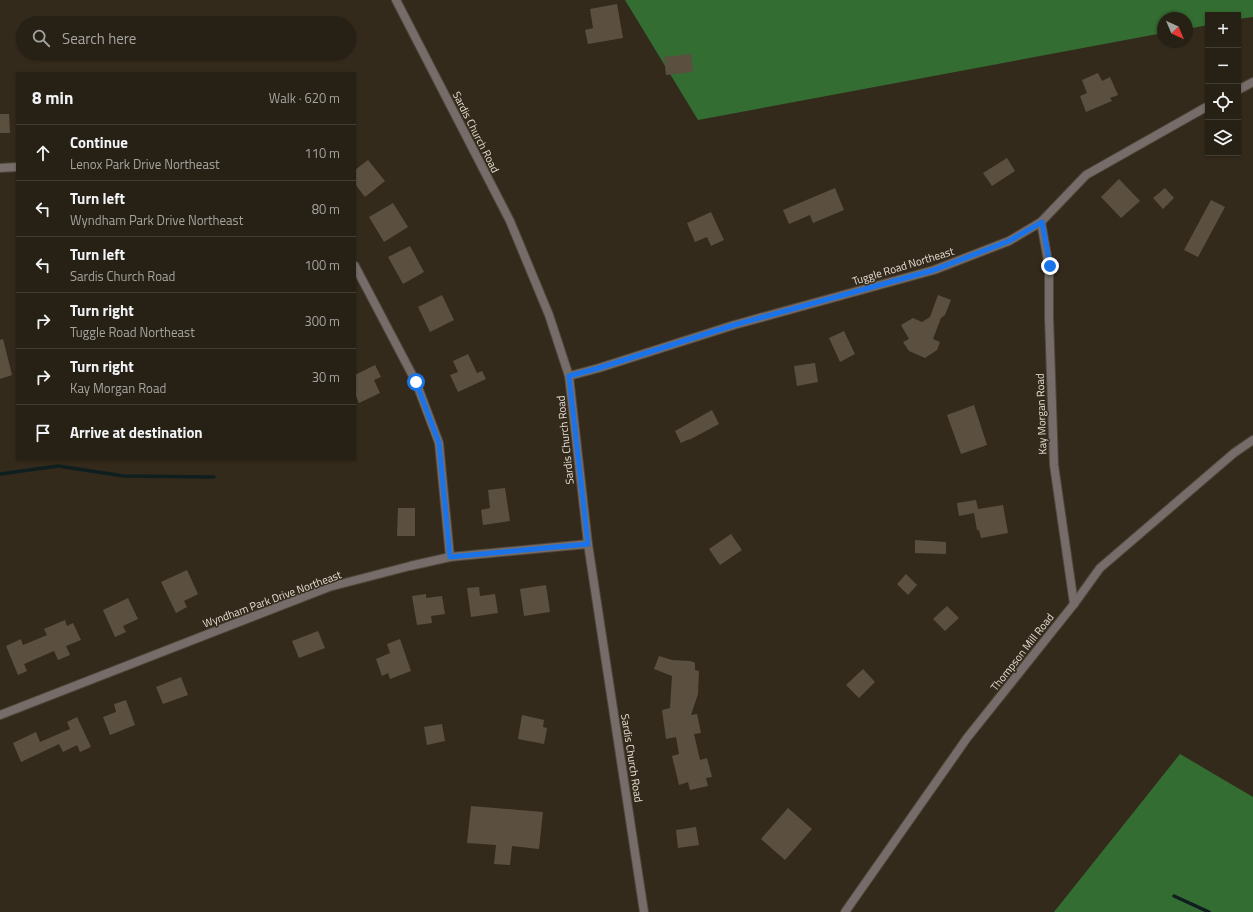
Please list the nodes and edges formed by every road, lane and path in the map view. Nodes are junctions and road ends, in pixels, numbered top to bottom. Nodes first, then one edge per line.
1 (396, 0) edge
2 (1253, 82) edge
3 (1241, 88) edge
4 (1205, 108) edge
5 (16, 166) edge
6 (0, 168) edge
7 (1042, 222) junction
8 (356, 268) edge
9 (569, 376) junction
10 (1253, 440) edge
11 (588, 544) junction
12 (450, 557) junction
13 (1074, 604) junction
14 (0, 715) edge
15 (644, 912) edge
16 (845, 912) edge

1 - 9 street, Sardis Church Road
2 - 3 street
4 - 7 street, Tuggle Road Northeast
5 - 6 street
7 - 9 street, Tuggle Road Northeast
7 - 13 street, Kay Morgan Road
8 - 12 street
9 - 11 street, Sardis Church Road
10 - 13 street, Thompson Mill Road
11 - 12 street, Wyndham Park Drive Northeast
11 - 15 street, Sardis Church Road
12 - 14 street, Wyndham Park Drive Northeast
13 - 16 street, Thompson Mill Road

